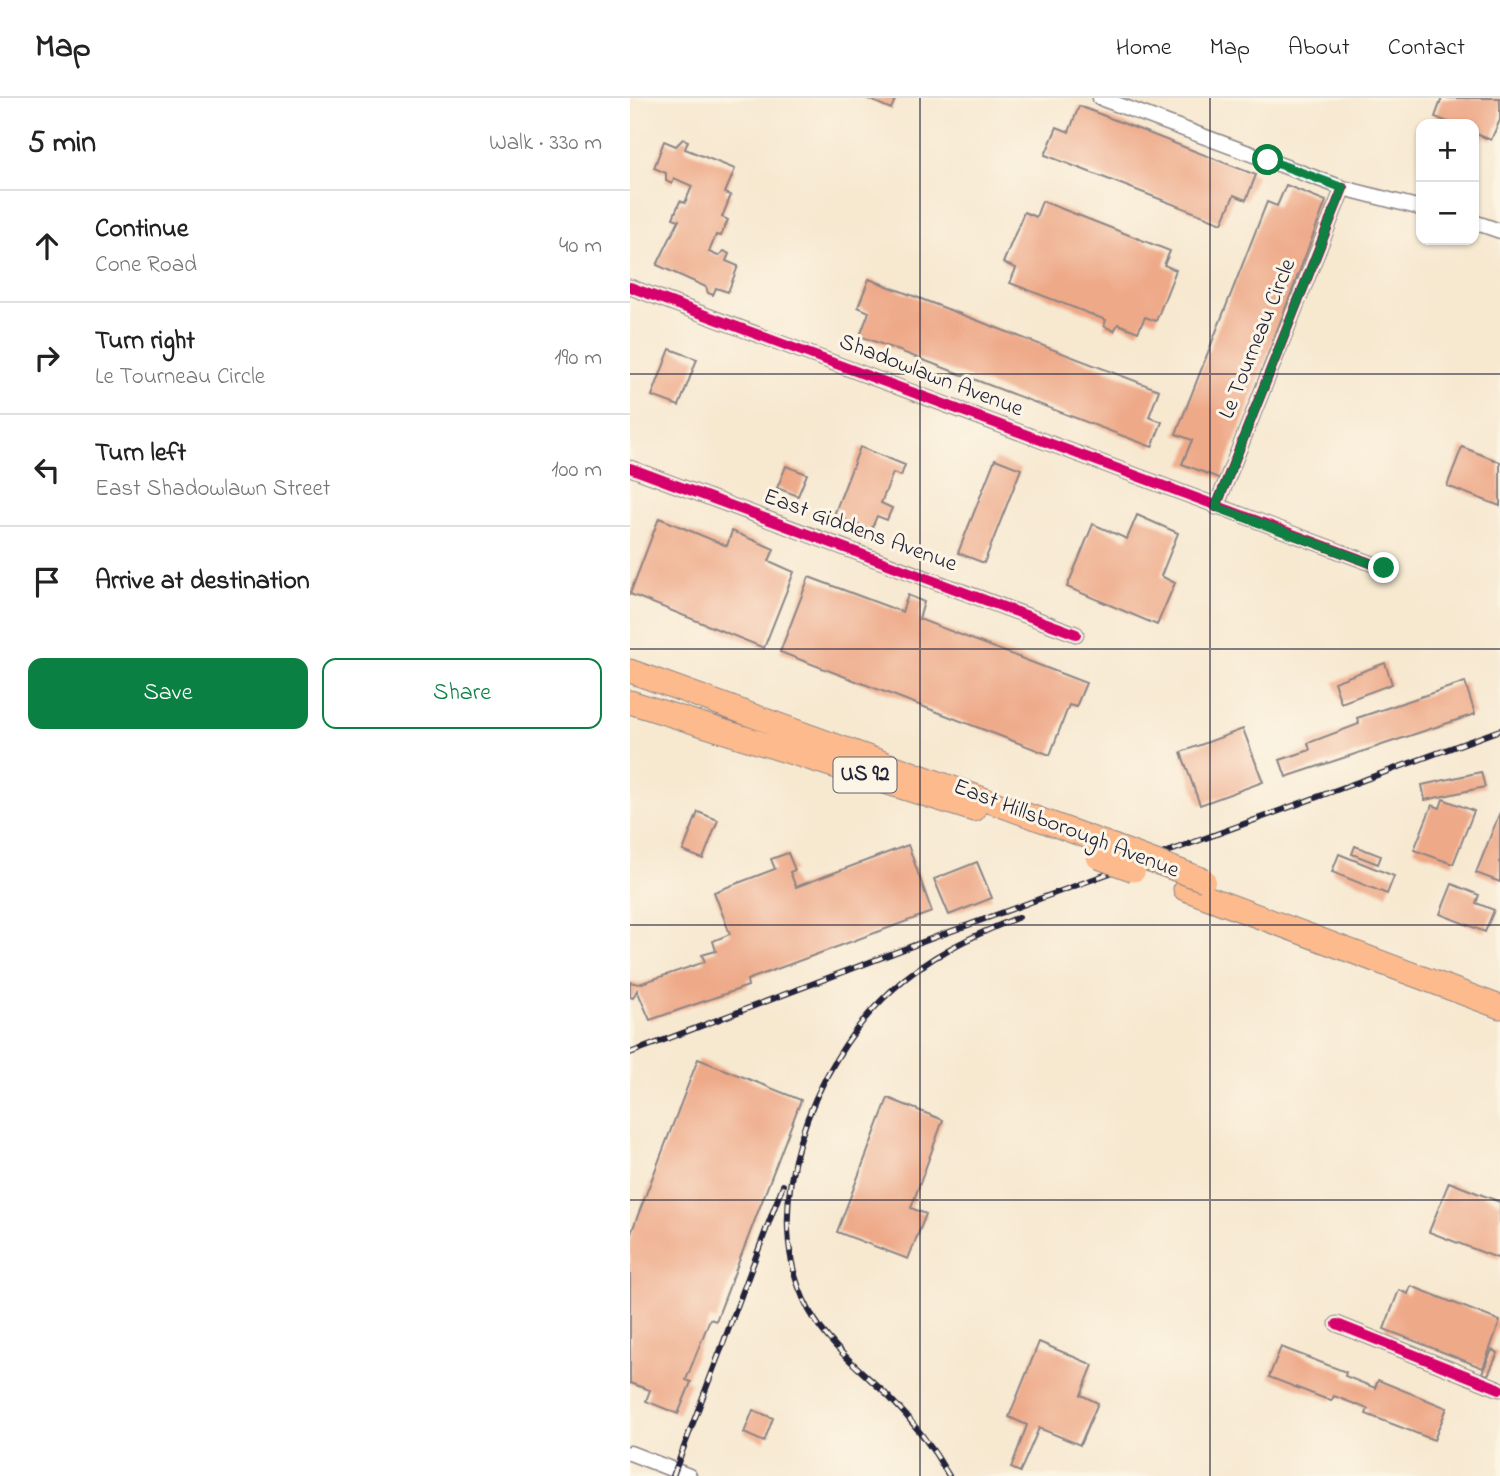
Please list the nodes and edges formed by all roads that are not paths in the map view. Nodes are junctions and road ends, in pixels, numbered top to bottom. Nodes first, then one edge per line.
1 (1100, 98) edge
2 (1343, 188) junction
3 (1416, 207) edge
4 (1479, 224) edge
5 (1500, 231) edge
6 (630, 287) edge
7 (630, 468) edge
8 (1216, 507) junction
9 (1384, 568) dead end
10 (1076, 634) dead end
11 (630, 671) edge
12 (630, 702) edge
13 (1106, 852) junction
14 (1194, 885) junction
15 (1500, 991) edge
16 (1500, 1007) edge
17 (1337, 1324) dead end
18 (1500, 1389) edge
19 (630, 1453) edge
20 (689, 1476) edge

1 - 2 street
2 - 3 street
2 - 8 street, Le Tourneau Circle
4 - 5 street
6 - 8 street, Shadowlawn Avenue
7 - 10 street, East Giddens Avenue
8 - 9 street, Shadowlawn Avenue
11 - 13 main road, East Hillsborough Avenue / US 92
12 - 13 main road, East Hillsborough Avenue / US 92
13 - 14 main road, East Hillsborough Avenue / US 92, bridge
14 - 15 main road, East Hillsborough Avenue / US 92
14 - 16 main road, East Hillsborough Avenue / US 92
17 - 18 street
19 - 20 street

